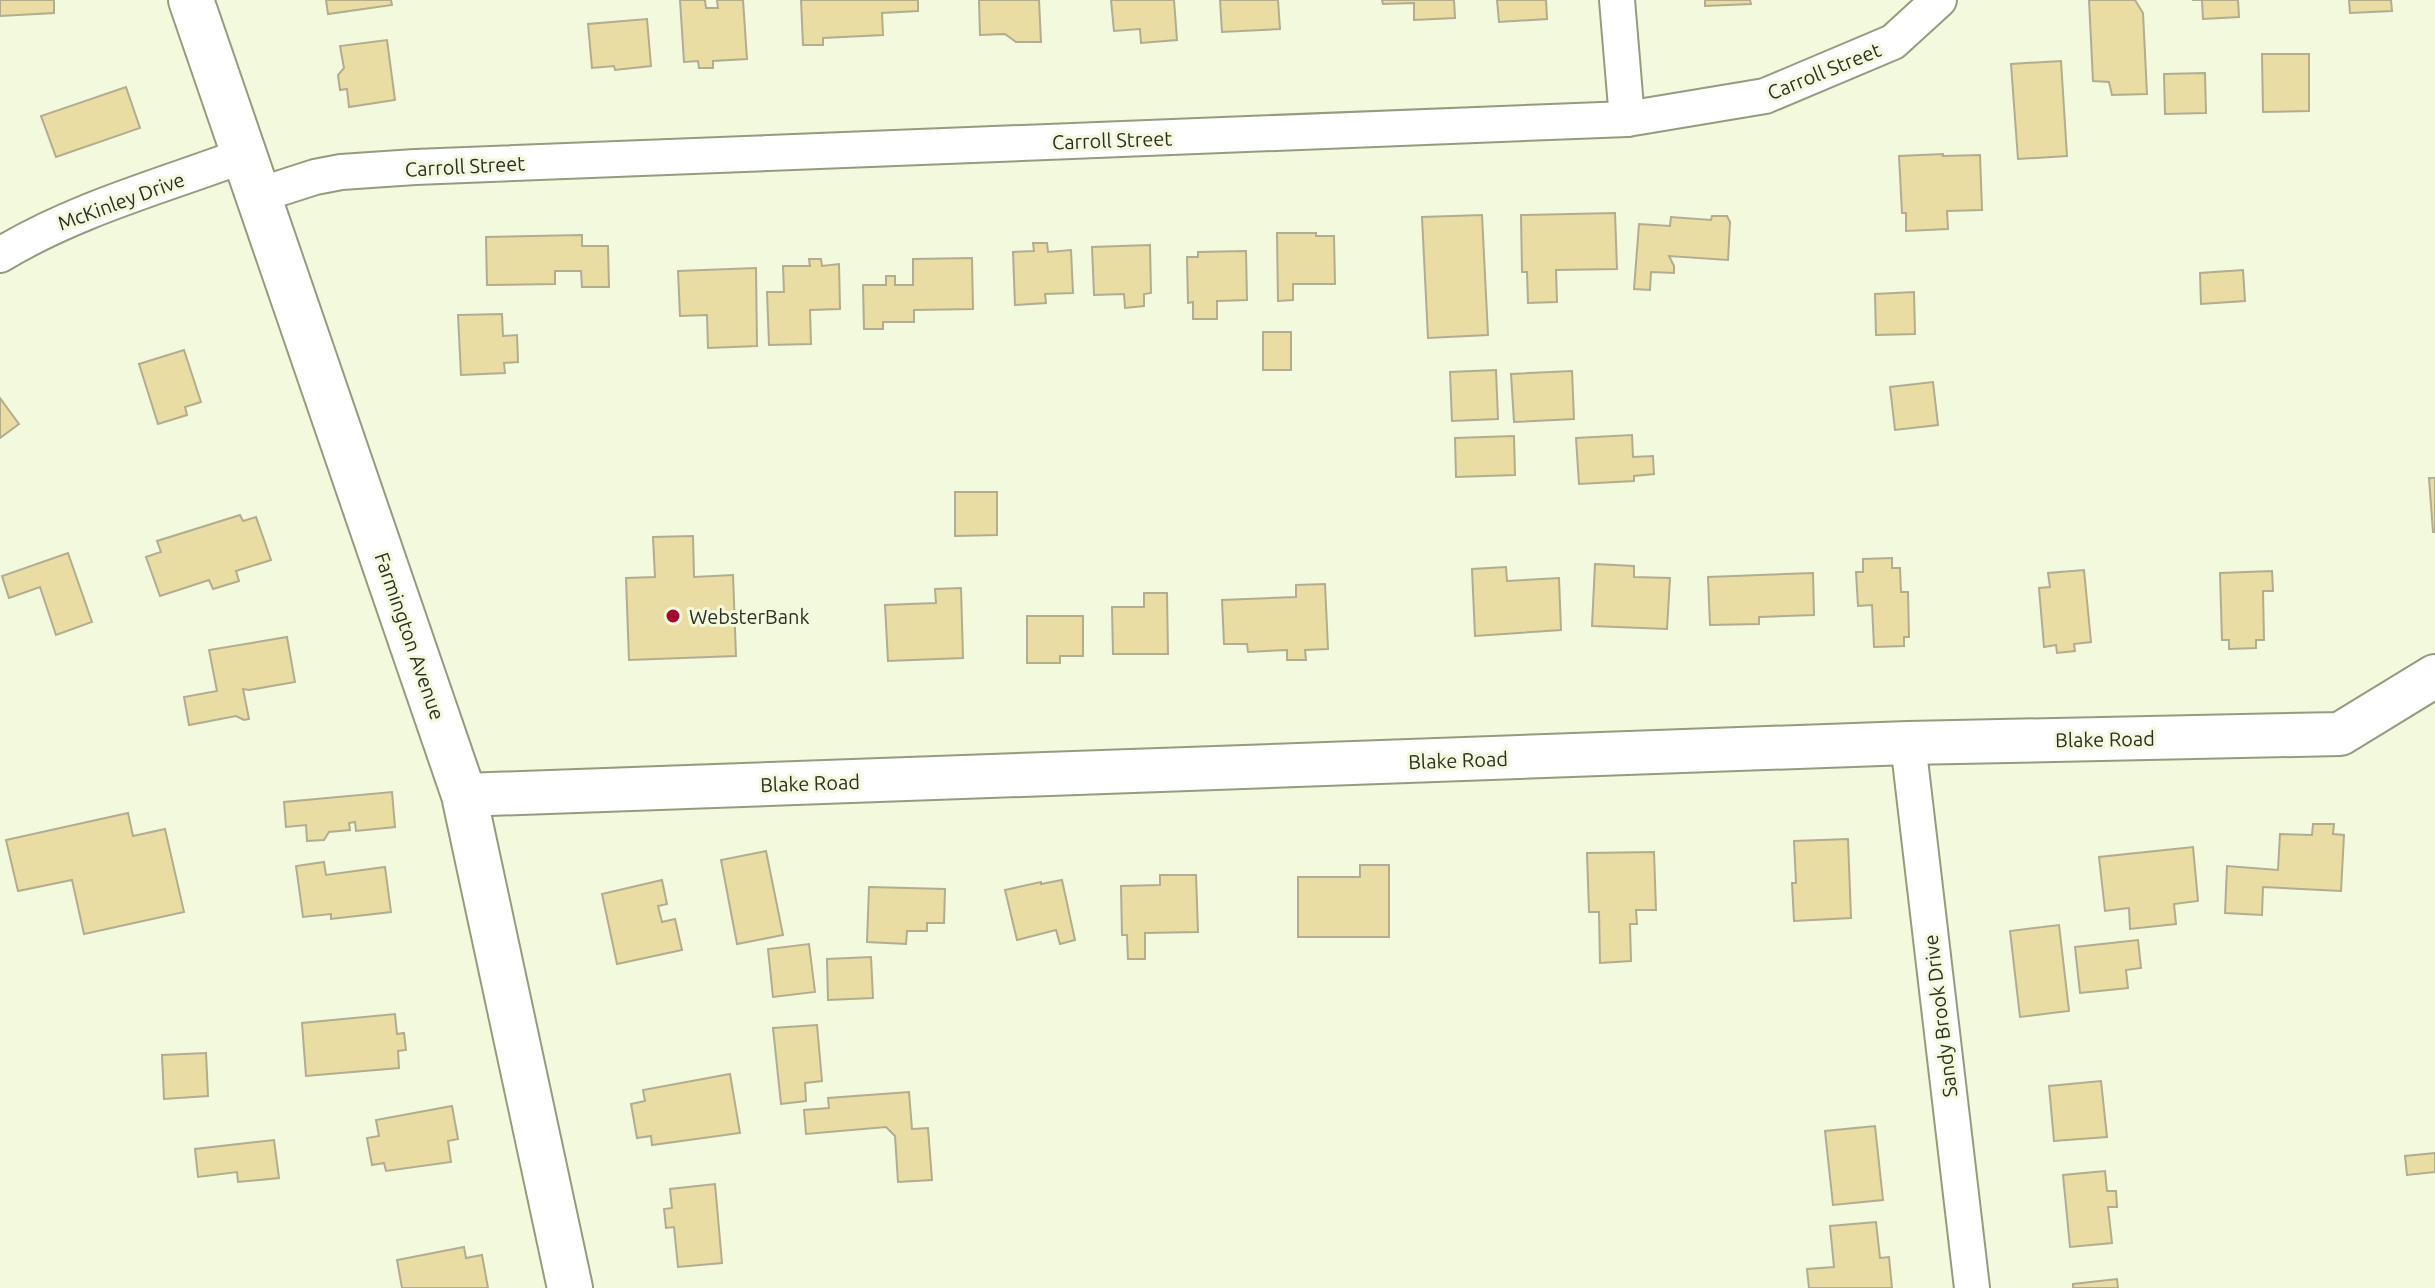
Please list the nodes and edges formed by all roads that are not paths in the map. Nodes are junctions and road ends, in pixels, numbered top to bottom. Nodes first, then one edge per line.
1 (191, 0) edge
2 (1617, 0) edge
3 (1939, 0) edge
4 (1627, 119) junction
5 (252, 175) junction
6 (0, 255) edge
7 (2435, 676) edge
8 (1908, 743) junction
9 (464, 795) junction
10 (570, 1288) edge
11 (1972, 1288) edge

1 - 5 main road, Farmington Avenue
2 - 4 street
3 - 4 street, Carroll Street
4 - 5 street, Carroll Street
5 - 6 street, McKinley Drive
5 - 9 main road, Farmington Avenue
7 - 8 street, Blake Road
8 - 9 street, Blake Road
8 - 11 street, Sandy Brook Drive
9 - 10 main road, Farmington Avenue

